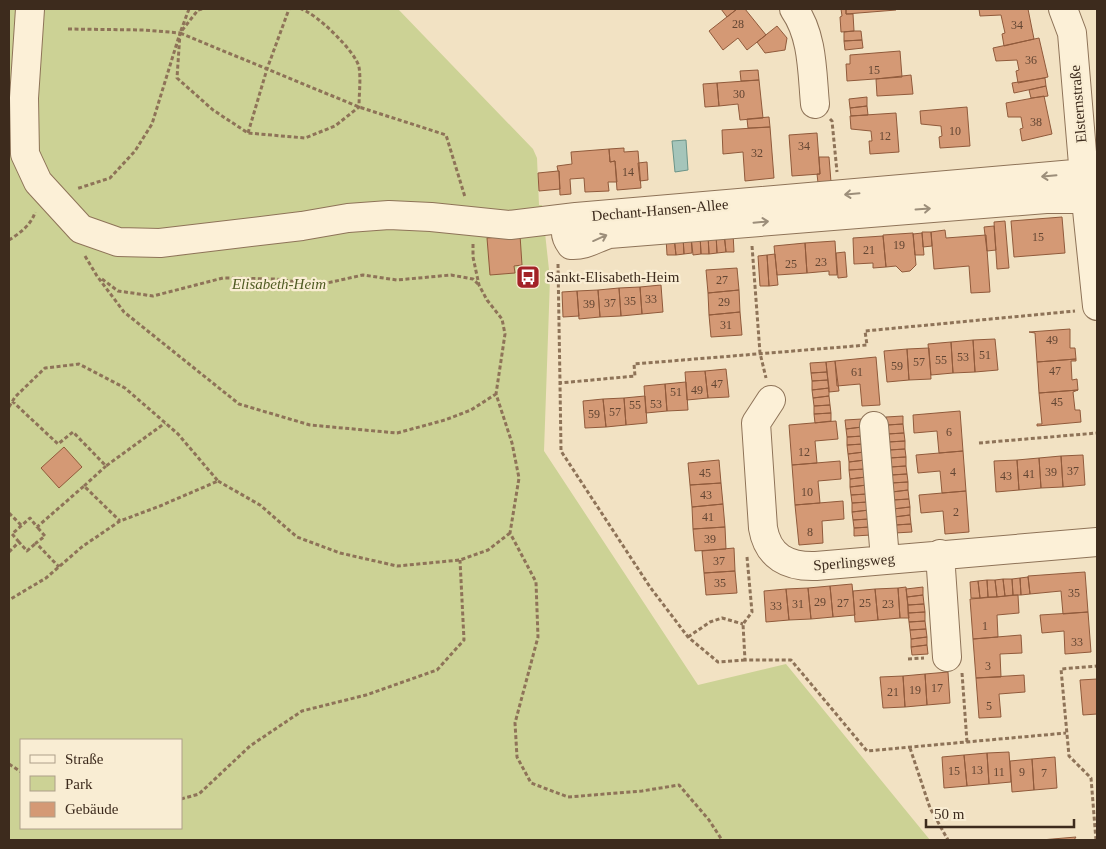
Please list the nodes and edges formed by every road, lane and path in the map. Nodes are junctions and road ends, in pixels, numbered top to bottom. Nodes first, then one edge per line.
1 (30, 9) edge
2 (188, 9) edge
3 (202, 9) edge
4 (290, 9) edge
5 (302, 9) edge
6 (794, 9) edge
7 (1063, 9) edge
8 (68, 29) dead end
9 (180, 33) junction
10 (267, 69) junction
11 (815, 104) joint
12 (359, 107) junction
13 (248, 133) junction
14 (1090, 173) edge
15 (38, 182) junction
16 (74, 190) dead end
17 (838, 195) junction
18 (1092, 200) edge
19 (576, 218) junction
20 (473, 222) junction
21 (750, 222) junction
22 (9, 240) edge
23 (571, 246) junction
24 (82, 252) dead end
25 (97, 276) junction
26 (480, 285) junction
27 (1088, 308) edge
28 (760, 353) junction
29 (560, 383) junction
30 (496, 394) junction
31 (770, 400) joint
32 (12, 401) junction
33 (9, 407) edge
34 (165, 423) junction
35 (874, 426) dead end
36 (1097, 433) edge
37 (979, 442) dead end
38 (106, 466) junction
39 (218, 481) junction
40 (84, 486) junction
41 (9, 513) edge
42 (120, 521) junction
43 (22, 526) junction
44 (37, 527) junction
45 (510, 533) junction
46 (19, 542) junction
47 (1097, 542) edge
48 (36, 543) junction
49 (747, 548) dead end
50 (9, 552) edge
51 (940, 554) junction
52 (885, 559) junction
53 (460, 560) junction
54 (59, 567) junction
55 (9, 600) edge
56 (743, 624) junction
57 (688, 637) junction
58 (947, 657) junction
59 (908, 659) dead end
60 (745, 660) junction
61 (1097, 666) edge
62 (1066, 733) junction
63 (967, 742) junction
64 (910, 748) junction
65 (9, 764) edge
66 (20, 771) edge
67 (182, 799) edge
68 (722, 840) edge
69 (948, 840) edge
70 (1096, 840) edge

1 - 15 street
2 - 9 path
3 - 9 path
4 - 10 path
5 - 12 path
6 - 11 street
7 - 14 street, Elsternstraße
8 - 9 path
9 - 10 path
9 - 13 path
9 - 16 path
10 - 12 path
10 - 13 path
11 - 17 path
12 - 13 path
12 - 20 path
14 -> 17 street, Dechant-Hansen-Allee
14 - 18 street, Elsternstraße
15 - 20 street
15 - 22 path
17 - 19 street, Dechant-Hansen-Allee
21 -> 18 street, Dechant-Hansen-Allee
18 - 27 street, Elsternstraße
19 - 20 street
19 - 23 street, Dechant-Hansen-Allee
20 - 26 path
23 -> 21 street, Dechant-Hansen-Allee
21 - 28 path
23 - 29 path
24 - 25 path
25 - 26 path
25 - 30 path
26 - 30 path
27 - 28 path
28 - 29 path
28 - 31 path
29 - 57 path
30 - 45 path
31 - 52 street, Sperlingsweg
32 - 33 path
32 - 34 path
32 - 38 path
34 - 38 path
34 - 39 path
35 - 52 street
36 - 37 path
38 - 40 path
39 - 42 path
39 - 53 path
40 - 42 path
40 - 44 path
41 - 43 path
42 - 54 path
43 - 44 path
43 - 46 path
44 - 48 path
45 - 53 path
45 - 68 path
46 - 48 path
46 - 50 path
47 - 51 street, Sperlingsweg
48 - 54 path
49 - 56 path
51 - 52 street, Sperlingsweg
51 - 58 street
53 - 67 path
54 - 55 path
56 - 57 path
56 - 60 path
57 - 60 path
58 - 59 path
58 - 63 path
60 - 64 path
61 - 62 path
62 - 63 path
62 - 70 path
63 - 64 path
64 - 69 path
65 - 66 path

